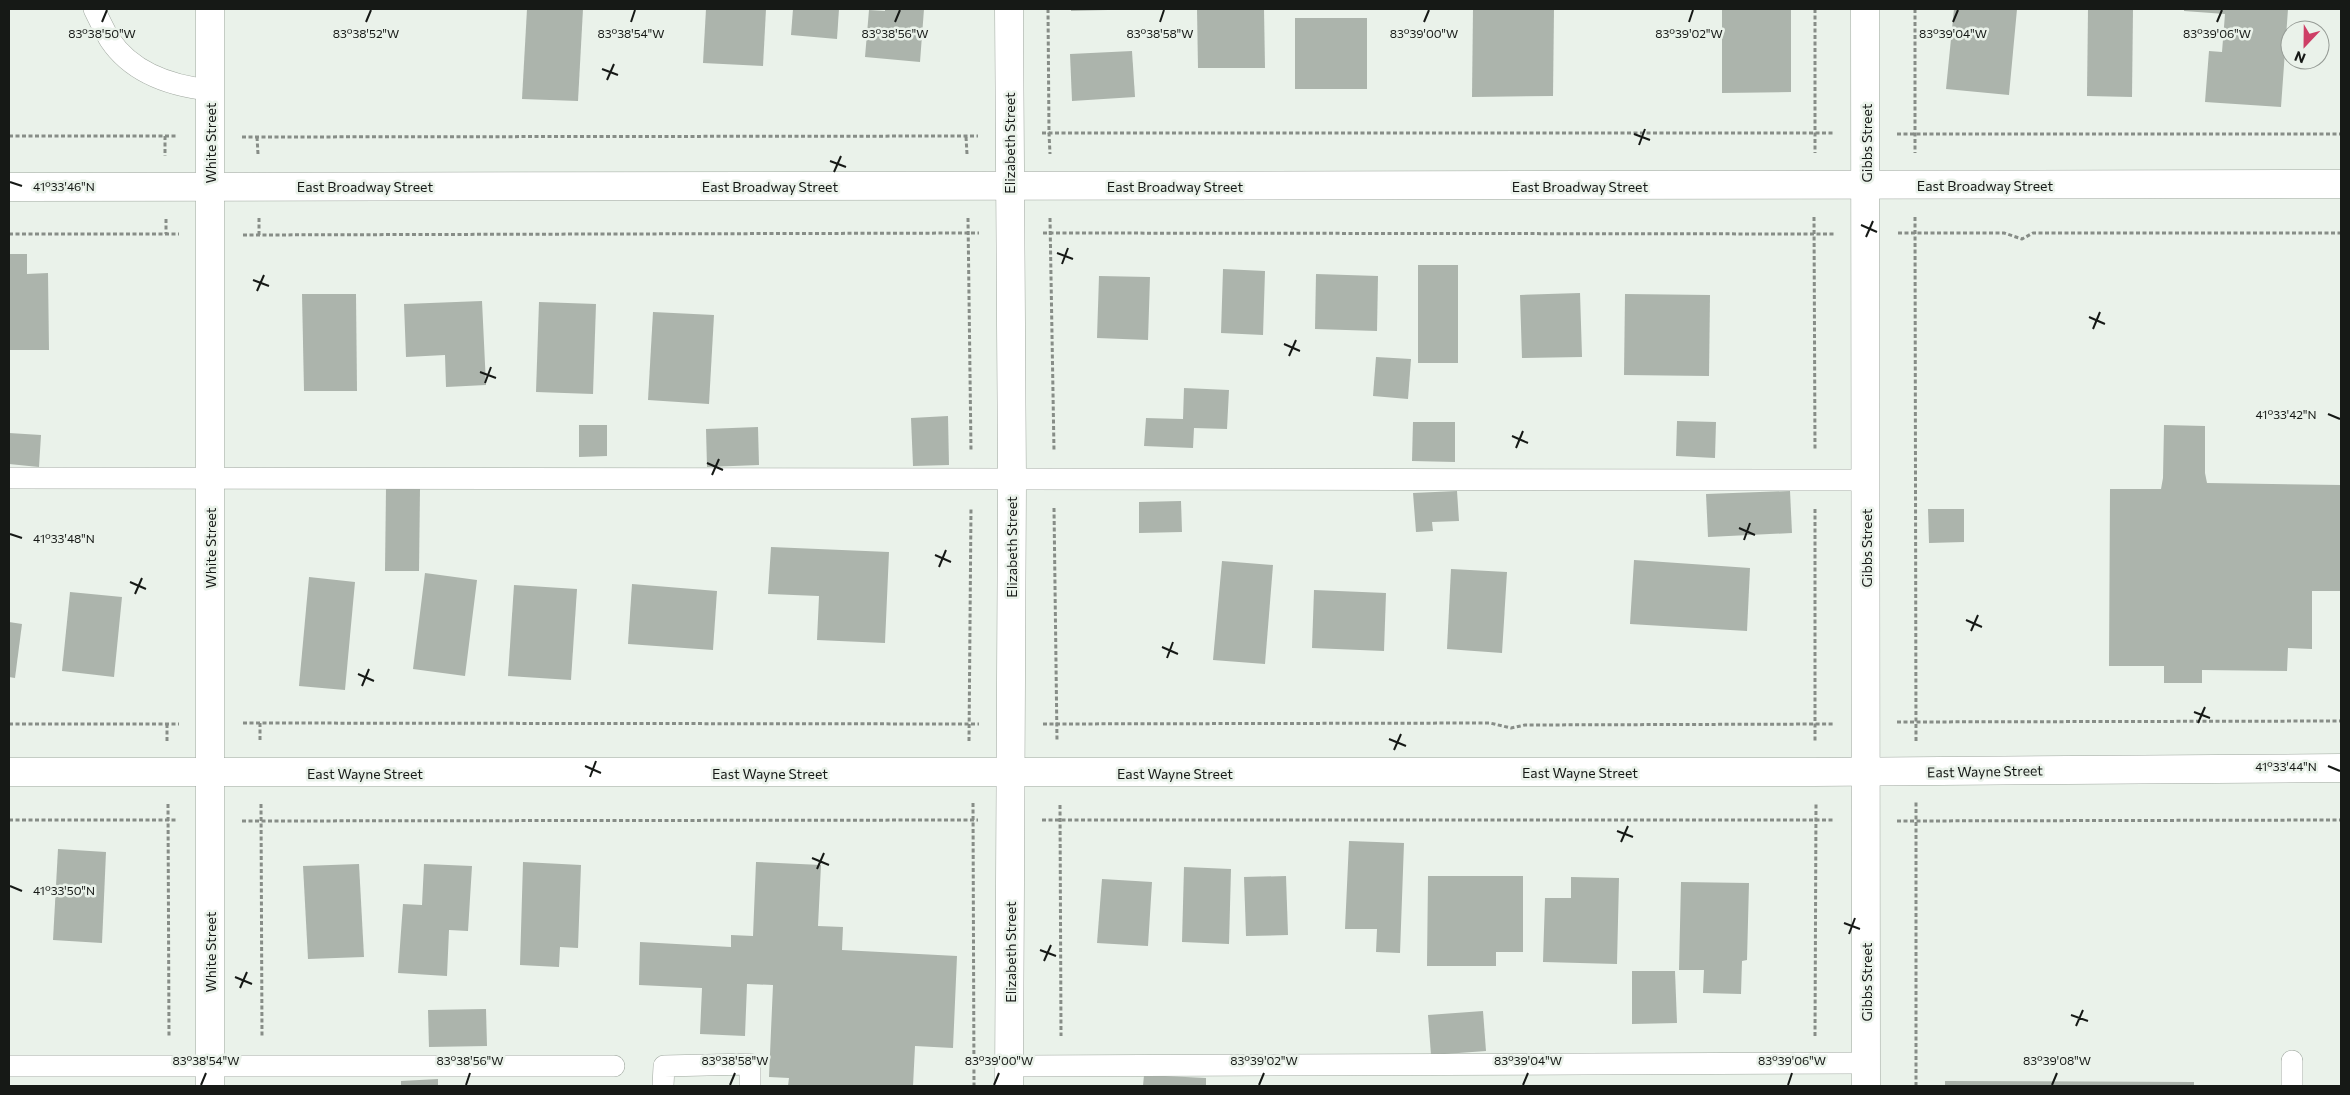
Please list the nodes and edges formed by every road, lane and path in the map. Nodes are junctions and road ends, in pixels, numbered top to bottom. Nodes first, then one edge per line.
1 (94, 9) edge
2 (210, 9) edge
3 (1009, 9) edge
4 (1048, 9) edge
5 (1815, 9) edge
6 (1865, 9) edge
7 (1915, 9) edge
8 (210, 90) junction
9 (1009, 133) junction
10 (1049, 133) junction
11 (1866, 133) junction
12 (1816, 134) junction
13 (1915, 134) junction
14 (2341, 134) edge
15 (9, 136) edge
16 (210, 136) junction
17 (966, 137) junction
18 (2341, 184) edge
19 (1815, 185) junction
20 (1915, 185) junction
21 (210, 186) junction
22 (968, 186) junction
23 (1866, 186) junction
24 (9, 187) edge
25 (1009, 187) junction
26 (968, 233) junction
27 (1010, 233) junction
28 (1050, 233) junction
29 (1866, 233) junction
30 (1915, 233) junction
31 (2341, 233) edge
32 (9, 234) edge
33 (210, 234) junction
34 (1814, 234) junction
35 (9, 478) edge
36 (210, 478) junction
37 (972, 480) junction
38 (1866, 480) junction
39 (1012, 481) junction
40 (1054, 481) junction
41 (1815, 481) junction
42 (1916, 721) junction
43 (2341, 721) edge
44 (260, 723) dead end
45 (968, 723) junction
46 (9, 724) edge
47 (1056, 724) junction
48 (1815, 724) junction
49 (1867, 724) junction
50 (2341, 768) edge
51 (9, 772) edge
52 (168, 772) junction
53 (211, 772) junction
54 (1867, 772) junction
55 (970, 773) junction
56 (1011, 773) junction
57 (1058, 773) junction
58 (9, 820) edge
59 (168, 820) junction
60 (974, 820) junction
61 (1061, 820) junction
62 (1816, 820) junction
63 (1867, 820) junction
64 (1917, 820) junction
65 (2341, 820) edge
66 (2292, 1061) dead end
67 (1815, 1064) junction
68 (9, 1066) edge
69 (169, 1066) junction
70 (262, 1066) junction
71 (614, 1066) dead end
72 (1062, 1066) junction
73 (1866, 1075) edge
74 (210, 1076) edge
75 (1009, 1076) edge
76 (663, 1086) edge
77 (750, 1086) edge
78 (974, 1086) edge
79 (1916, 1086) edge
80 (2292, 1086) edge

1 - 8 lane
2 - 8 street, White Street
3 - 9 street, Elizabeth Street
4 - 10 path
5 - 12 path
6 - 11 street, Gibbs Street
7 - 13 path
8 - 16 street, White Street
9 - 10 path
9 - 17 path
9 - 25 street, Elizabeth Street
10 - 12 path
11 - 12 path
11 - 13 path
11 - 23 street, Gibbs Street
12 - 19 path
13 - 14 path
13 - 20 path
15 - 16 path
16 - 17 path
16 - 21 street, White Street
17 - 22 path
18 - 20 street, East Broadway Street
19 - 23 street, East Broadway Street
19 - 25 street, East Broadway Street
19 - 34 path
20 - 23 street, East Broadway Street
20 - 30 path
21 - 22 street, East Broadway Street
21 - 24 street, East Broadway Street
21 - 33 street, White Street
22 - 25 street, East Broadway Street
22 - 26 path
23 - 29 street, Gibbs Street
25 - 27 street, Elizabeth Street
26 - 27 path
26 - 33 path
26 - 37 path
27 - 28 path
27 - 39 street, Elizabeth Street
28 - 34 path
28 - 40 path
29 - 30 path
29 - 34 path
29 - 38 street, Gibbs Street
30 - 31 path
30 - 42 path
32 - 33 path
33 - 36 street, White Street
34 - 41 path
35 - 36 lane
36 - 37 lane
36 - 53 street, White Street
37 - 39 lane
37 - 45 path
38 - 41 lane
38 - 49 street, Gibbs Street
39 - 40 lane
39 - 56 street, Elizabeth Street
40 - 41 lane
40 - 47 path
41 - 48 path
42 - 43 path
42 - 49 path
44 - 45 path
45 - 55 path
46 - 52 path
47 - 48 path
47 - 57 path
48 - 49 path
49 - 54 street, Gibbs Street
50 - 54 street, East Wayne Street
51 - 52 street, East Wayne Street
52 - 53 street, East Wayne Street
52 - 59 path
53 - 55 street, East Wayne Street
53 - 74 street, White Street
54 - 57 street, East Wayne Street
54 - 63 street, Gibbs Street
55 - 56 street, East Wayne Street
55 - 60 path
56 - 57 street, East Wayne Street
56 - 75 street, Elizabeth Street
57 - 61 path
58 - 59 path
59 - 69 path
60 - 70 path
60 - 78 path
61 - 62 path
61 - 72 path
62 - 63 path
62 - 67 path
63 - 64 path
63 - 73 street, Gibbs Street
64 - 65 path
64 - 79 path
66 - 80 lane
67 - 72 lane
67 - 73 lane
68 - 69 lane
69 - 74 lane
70 - 71 lane
70 - 74 lane
72 - 75 lane
76 - 77 lane

